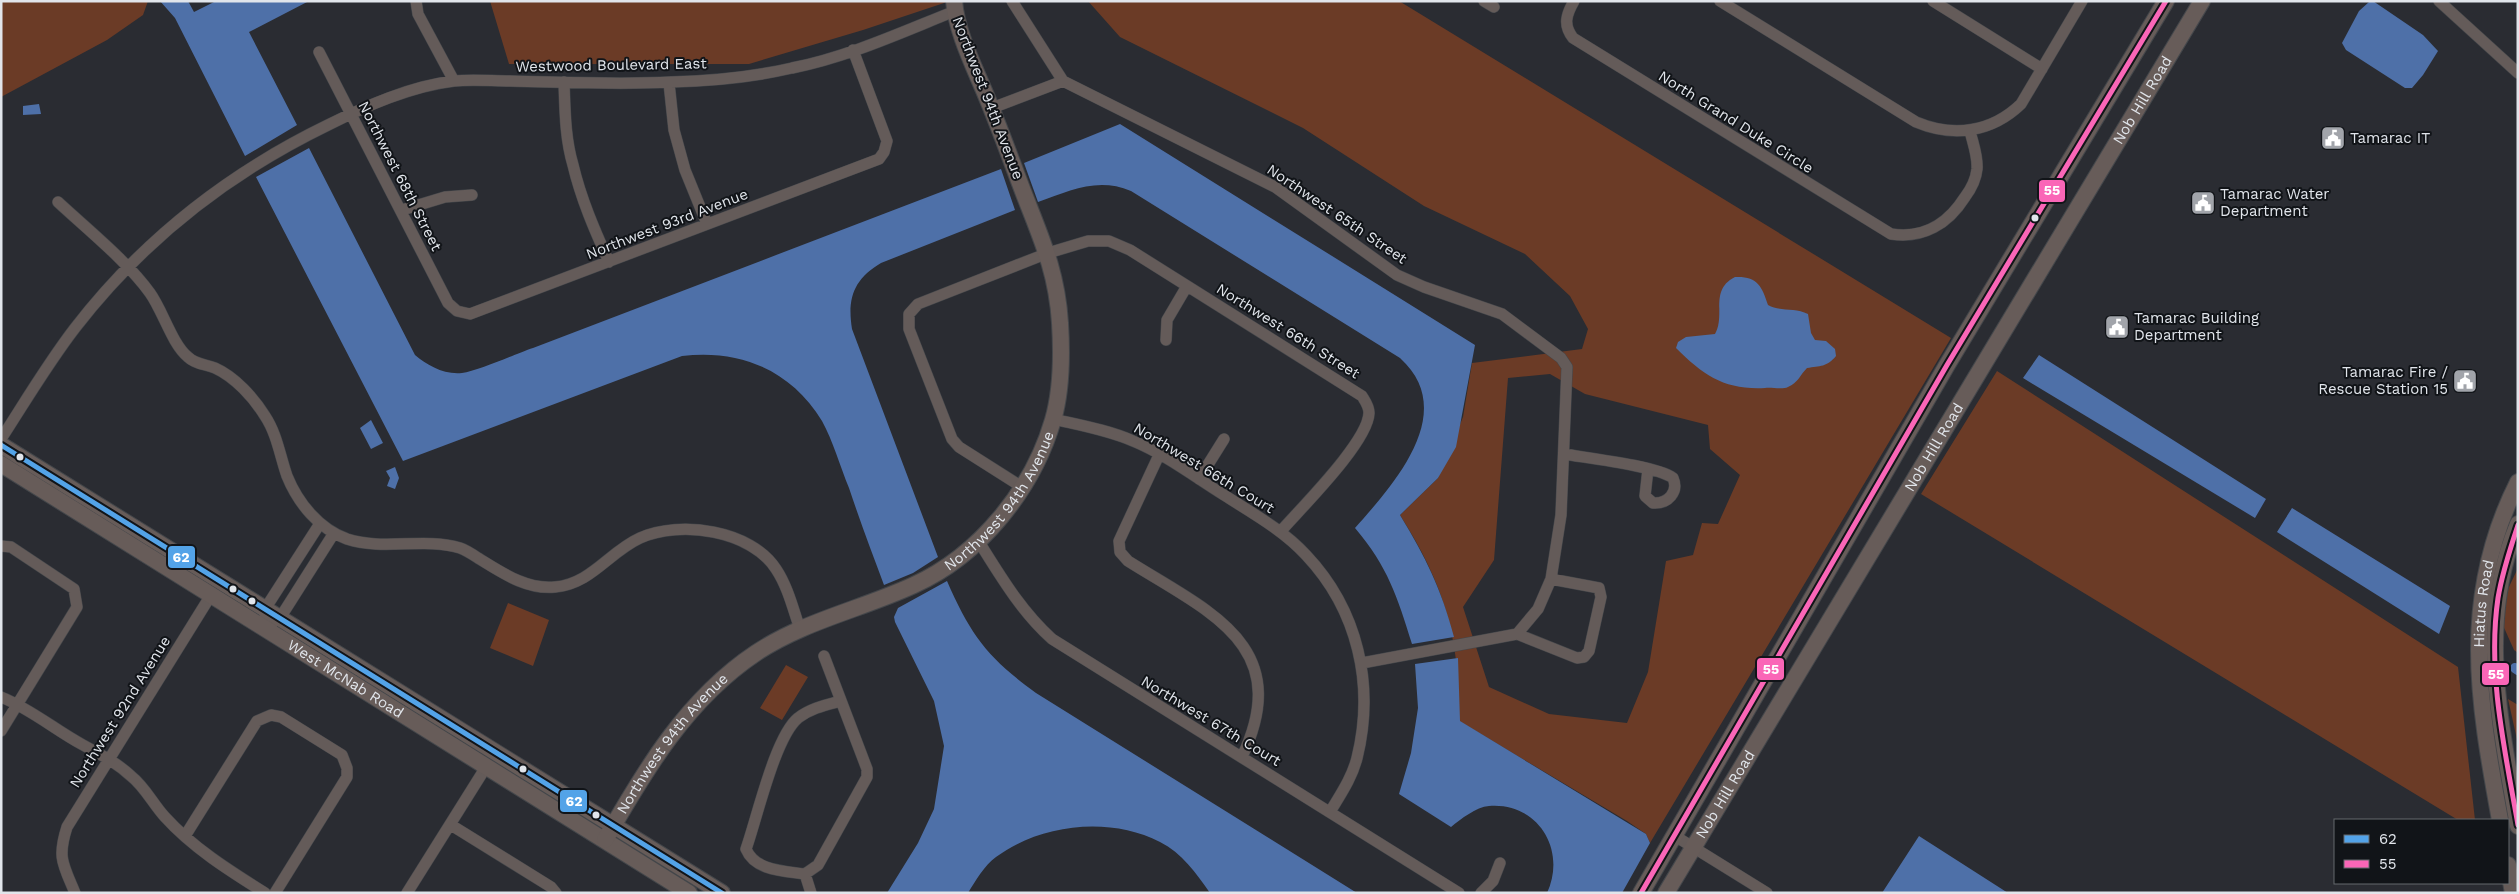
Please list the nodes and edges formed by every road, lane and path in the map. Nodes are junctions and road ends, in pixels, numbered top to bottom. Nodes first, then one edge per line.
1 (416, 1) edge
2 (1012, 1) edge
3 (1574, 1) edge
4 (1720, 1) edge
5 (1933, 1) edge
6 (2082, 1) edge
7 (2166, 1) edge
8 (2202, 1) edge
9 (2439, 1) edge
10 (954, 6) edge
11 (853, 50) junction
12 (319, 52) dead end
13 (2042, 69) junction
14 (2518, 73) edge
15 (1063, 81) junction
16 (454, 82) junction
17 (564, 82) junction
18 (669, 83) junction
19 (992, 108) junction
20 (352, 113) junction
21 (1970, 131) junction
22 (472, 195) dead end
23 (58, 202) dead end
24 (402, 210) junction
25 (707, 224) junction
26 (1048, 253) junction
27 (609, 262) junction
28 (127, 268) junction
29 (1187, 286) junction
30 (457, 312) joint
31 (1166, 340) dead end
32 (1053, 419) junction
33 (1, 439) edge
34 (1224, 439) dead end
35 (1, 445) edge
36 (1564, 454) junction
37 (1159, 455) junction
38 (1, 464) edge
39 (1648, 469) dead end
40 (1198, 479) junction
41 (2518, 482) edge
42 (1022, 487) junction
43 (2518, 524) edge
44 (319, 525) junction
45 (1280, 531) junction
46 (334, 533) junction
47 (979, 542) junction
48 (1, 546) edge
49 (1551, 579) junction
50 (210, 595) junction
51 (266, 609) junction
52 (280, 618) junction
53 (264, 628) junction
54 (800, 629) junction
55 (1517, 634) junction
56 (824, 656) dead end
57 (1362, 663) junction
58 (1, 697) edge
59 (841, 701) junction
60 (18, 704) junction
61 (1, 731) edge
62 (109, 758) junction
63 (1242, 758) junction
64 (486, 767) junction
65 (1330, 812) junction
66 (2500, 819) edge
67 (451, 825) junction
68 (2518, 826) edge
69 (609, 833) junction
70 (185, 836) junction
71 (1675, 836) junction
72 (1693, 847) junction
73 (1500, 863) dead end
74 (2509, 871) edge
75 (805, 874) junction
76 (75, 893) edge
77 (265, 893) edge
78 (275, 893) edge
79 (408, 893) edge
80 (556, 893) edge
81 (689, 893) edge
82 (722, 893) edge
83 (811, 893) edge
84 (1459, 893) edge
85 (1481, 893) edge
86 (1641, 893) edge
87 (1666, 893) edge
88 (1767, 893) edge
89 (2513, 893) edge

1 - 16 street
2 - 15 street
3 - 21 street, North Grand Duke Circle
4 - 21 street
5 - 13 street
6 - 13 street
7 - 71 main road, Nob Hill Road
8 - 72 main road, Nob Hill Road
9 - 14 street
10 - 11 street, Westwood Boulevard East
10 - 19 main road, Northwest 94th Avenue
11 - 18 street, Westwood Boulevard East
11 - 25 street, Northwest 93rd Avenue
12 - 20 street, Northwest 68th Street
13 - 21 street
15 - 19 street
15 - 36 street, Northwest 65th Street
16 - 17 street, Westwood Boulevard East
16 - 20 street, Westwood Boulevard East
17 - 18 street, Westwood Boulevard East
17 - 27 street
18 - 25 street
19 - 26 main road, Northwest 94th Avenue
20 - 24 street, Northwest 68th Street
20 - 28 street, Westwood Boulevard East
22 - 24 street
23 - 28 street
24 - 30 street, Northwest 68th Street
25 - 27 street, Northwest 93rd Avenue
26 - 29 street, Northwest 66th Street
26 - 32 main road, Northwest 94th Avenue
26 - 42 street, Northwest 66th Street
27 - 30 street, Northwest 93rd Avenue
28 - 33 street, Westwood Boulevard East
28 - 44 street
29 - 31 street
29 - 45 street, Northwest 66th Street
32 - 37 street, Northwest 66th Court
32 - 42 main road, Northwest 94th Avenue
34 - 40 street
35 - 51 main road, West McNab Road
36 - 39 street
36 - 49 street
37 - 40 street, Northwest 66th Court
37 - 63 street
38 - 50 main road, West McNab Road
40 - 45 street, Northwest 66th Court
41 - 66 main road, Hiatus Road
42 - 47 main road, Northwest 94th Avenue
43 - 68 main road, Hiatus Road
44 - 46 street
44 - 51 street
45 - 57 street, Northwest 66th Court
46 - 52 street
46 - 54 street
47 - 54 main road, Northwest 94th Avenue
47 - 63 street, Northwest 67th Court
48 - 60 street
49 - 55 street
49 - 55 street
50 - 53 main road, West McNab Road
50 - 62 street, Northwest 92nd Avenue
51 - 52 main road, West McNab Road
51 - 53 street
52 - 53 street
52 - 69 main road, West McNab Road
53 - 64 main road, West McNab Road
54 - 69 main road, Northwest 94th Avenue
55 - 57 street
56 - 59 street
57 - 65 street, Northwest 66th Court
58 - 60 street
59 - 75 street
59 - 75 street
60 - 61 street
60 - 62 street
62 - 70 street
62 - 76 street, Northwest 92nd Avenue
63 - 65 street, Northwest 67th Court
64 - 67 street
64 - 69 main road, West McNab Road
65 - 84 street, Northwest 67th Court
67 - 79 street
67 - 80 street
69 - 81 main road, West McNab Road
69 - 82 main road, West McNab Road
70 - 77 street
70 - 78 street
71 - 72 street
71 - 86 main road, Nob Hill Road
72 - 87 main road, Nob Hill Road
72 - 88 street
73 - 85 street
74 - 89 main road
75 - 83 street

